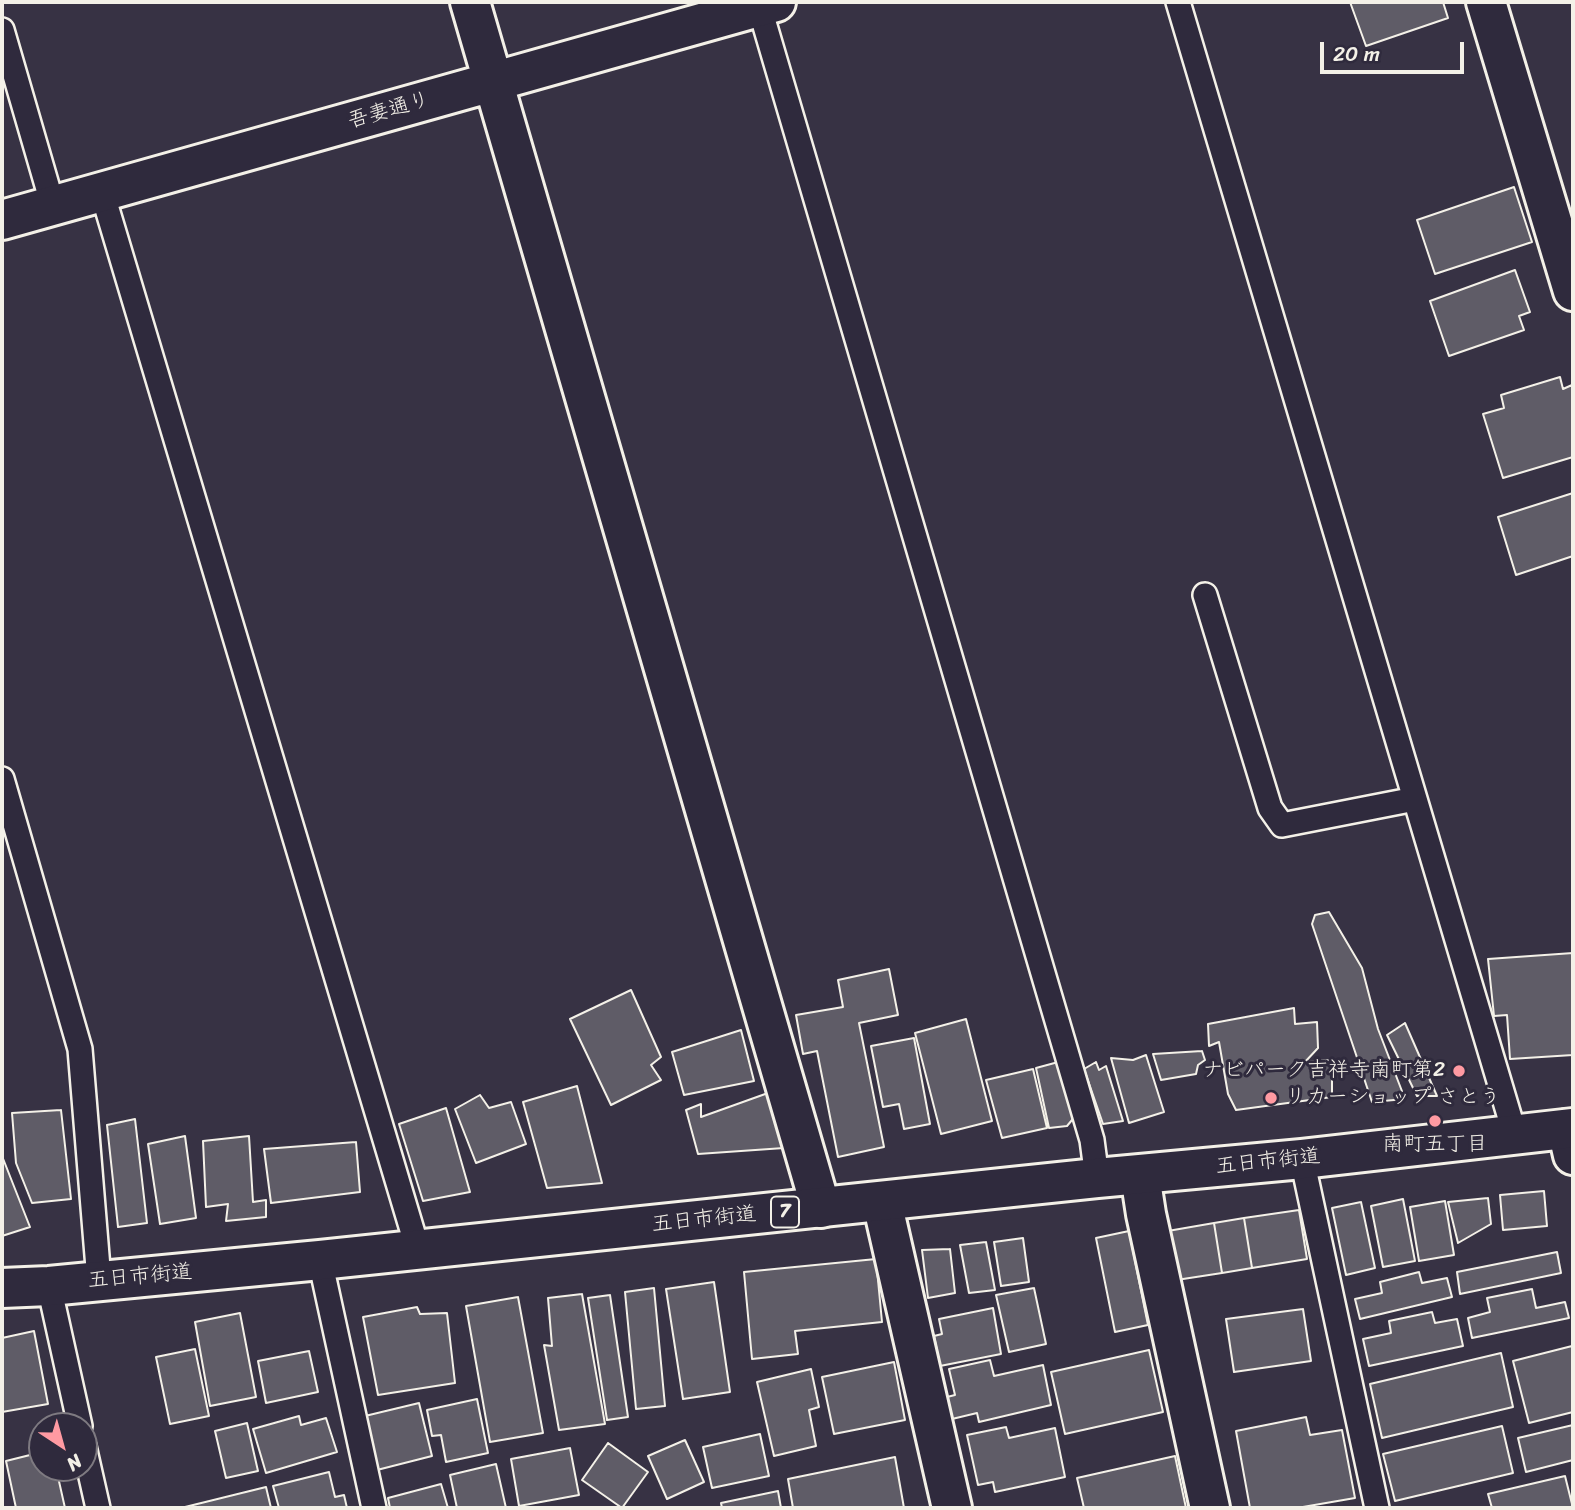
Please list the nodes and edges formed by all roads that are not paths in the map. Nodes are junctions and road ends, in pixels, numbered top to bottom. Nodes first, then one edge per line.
1 (470, 2) edge
2 (1178, 2) edge
3 (1486, 2) edge
4 (764, 3) edge
5 (2, 30) edge
6 (494, 82) junction
7 (102, 192) junction
8 (53, 205) junction
9 (2, 220) edge
10 (1573, 291) edge
11 (1205, 595) dead end
12 (2, 779) edge
13 (1415, 799) junction
14 (1515, 1135) junction
15 (1571, 1137) edge
16 (1302, 1159) junction
17 (1140, 1175) junction
18 (1097, 1178) junction
19 (882, 1202) junction
20 (821, 1208) junction
21 (418, 1250) junction
22 (320, 1260) junction
23 (99, 1280) junction
24 (48, 1286) junction
25 (2, 1288) edge
26 (76, 1412) edge
27 (92, 1482) edge
28 (98, 1508) edge
29 (374, 1508) edge
30 (952, 1508) edge
31 (1210, 1508) edge
32 (1377, 1508) edge

1 - 6 street
2 - 13 lane
3 - 10 street
4 - 6 street, 吾妻通り
4 - 18 lane
5 - 8 lane
6 - 7 street, 吾妻通り
6 - 20 street
7 - 8 street, 吾妻通り
7 - 21 lane
8 - 9 street, 吾妻通り
11 - 13 lane
12 - 23 lane
13 - 14 lane
14 - 15 street, 五日市街道 / 7
14 - 16 street, 五日市街道 / 7
16 - 17 street, 五日市街道 / 7
16 - 32 lane
17 - 18 street, 五日市街道 / 7
17 - 31 street
18 - 19 street, 五日市街道 / 7
19 - 20 street, 五日市街道 / 7
19 - 30 street
20 - 21 street, 五日市街道 / 7
21 - 22 street, 五日市街道 / 7
22 - 23 street, 五日市街道 / 7
22 - 29 lane
23 - 24 street, 五日市街道 / 7
24 - 25 street, 五日市街道 / 7
24 - 26 lane
27 - 28 lane

